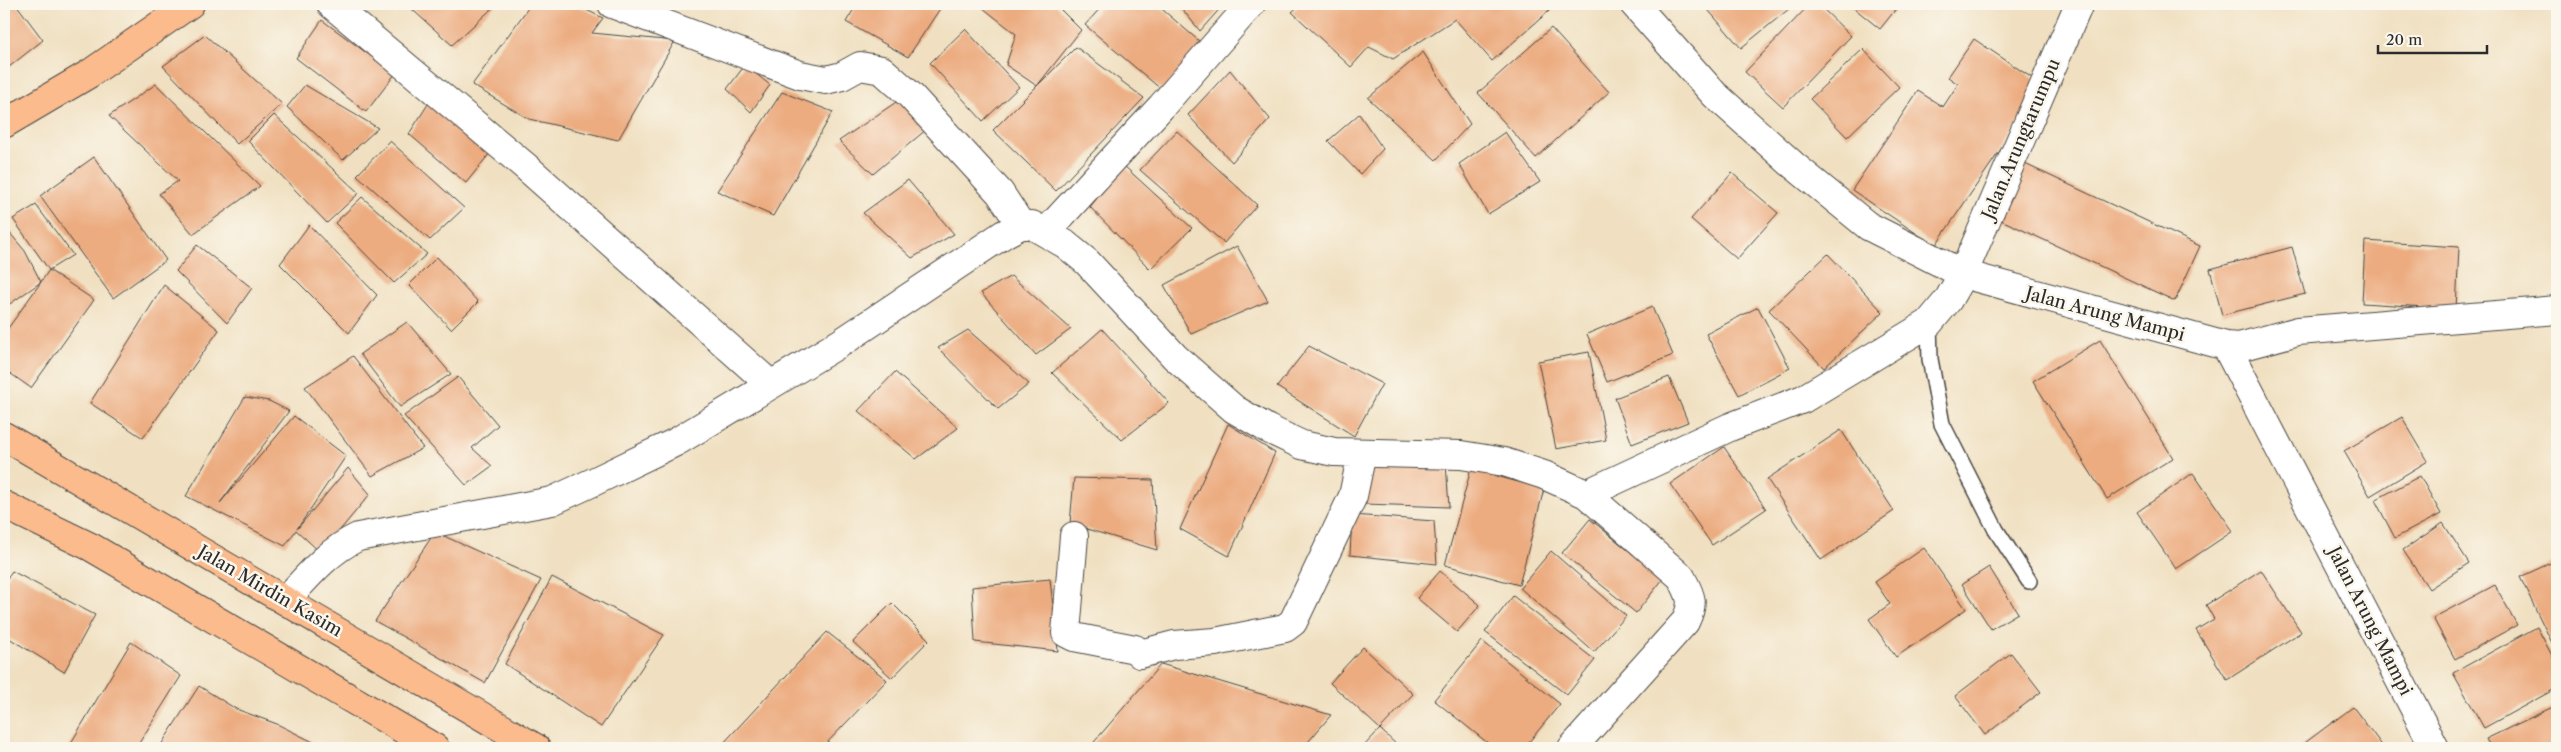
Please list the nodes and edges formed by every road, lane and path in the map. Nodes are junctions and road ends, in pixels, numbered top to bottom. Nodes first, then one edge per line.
1 (190, 4) edge
2 (331, 4) edge
3 (612, 4) edge
4 (1251, 4) edge
5 (1634, 4) edge
6 (2079, 4) edge
7 (4, 124) edge
8 (1034, 228) junction
9 (1963, 274) junction
10 (2557, 310) edge
11 (1929, 323) junction
12 (2226, 346) junction
13 (770, 384) junction
14 (4, 436) edge
15 (1362, 453) junction
16 (1586, 494) junction
17 (4, 505) edge
18 (1074, 536) dead end
19 (2029, 581) dead end
20 (286, 600) junction
21 (436, 748) edge
22 (536, 748) edge
23 (1572, 748) edge
24 (2435, 748) edge

1 - 7 highway
2 - 13 street
3 - 8 street
4 - 8 street
5 - 9 street, Jalan Arung Mampi
6 - 9 street, Jalan.Arungtarumpu
8 - 13 street
8 - 15 street
9 - 11 street, Jalan.Arungtarumpu
9 - 12 street, Jalan Arung Mampi
10 - 12 street
11 - 16 street, Jalan.Arungtarumpu
11 - 19 lane
12 - 24 street, Jalan Arung Mampi
13 - 20 street
14 - 20 highway, Jalan Mirdin Kasim
15 - 16 street
15 - 18 street
16 - 23 street
17 - 21 highway
20 - 22 highway, Jalan Mirdin Kasim

